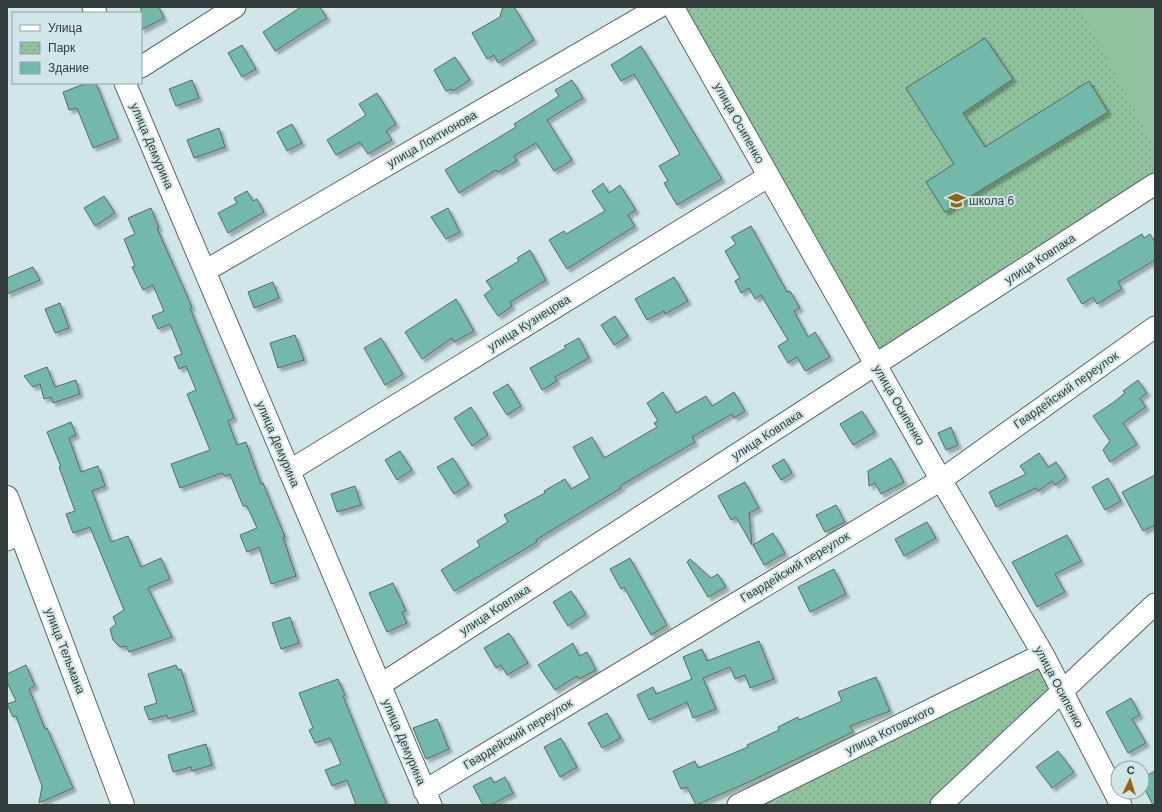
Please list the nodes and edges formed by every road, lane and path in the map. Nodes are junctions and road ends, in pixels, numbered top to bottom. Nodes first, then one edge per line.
1 (235, 7) edge
2 (659, 7) edge
3 (673, 7) edge
4 (142, 65) edge
5 (126, 84) edge
6 (769, 176) junction
7 (1155, 184) edge
8 (205, 271) junction
9 (1155, 328) edge
10 (876, 365) junction
11 (289, 471) junction
12 (941, 480) junction
13 (7, 497) edge
14 (13, 536) edge
15 (1155, 604) edge
16 (1043, 654) junction
17 (380, 685) junction
18 (1061, 692) junction
19 (428, 798) edge
20 (123, 805) edge
21 (738, 805) edge
22 (941, 805) edge
23 (1121, 805) edge

1 - 4 street
2 - 8 street, улица Локтионова
3 - 6 street, улица Осипенко
5 - 8 street, улица Демурина
6 - 10 street, улица Осипенко
6 - 11 street, улица Кузнецова
7 - 10 street, улица Ковпака
8 - 11 street, улица Демурина
9 - 12 street, Гвардейский переулок
10 - 12 street, улица Осипенко
10 - 17 street, улица Ковпака
11 - 17 street, улица Демурина
12 - 16 street, улица Осипенко
12 - 19 street, Гвардейский переулок
13 - 14 main road, улица Тельмана
14 - 20 main road, улица Тельмана
15 - 18 street
16 - 18 street, улица Осипенко
16 - 21 street, улица Котовского
17 - 19 street, улица Демурина
18 - 22 street
18 - 23 street, улица Осипенко

